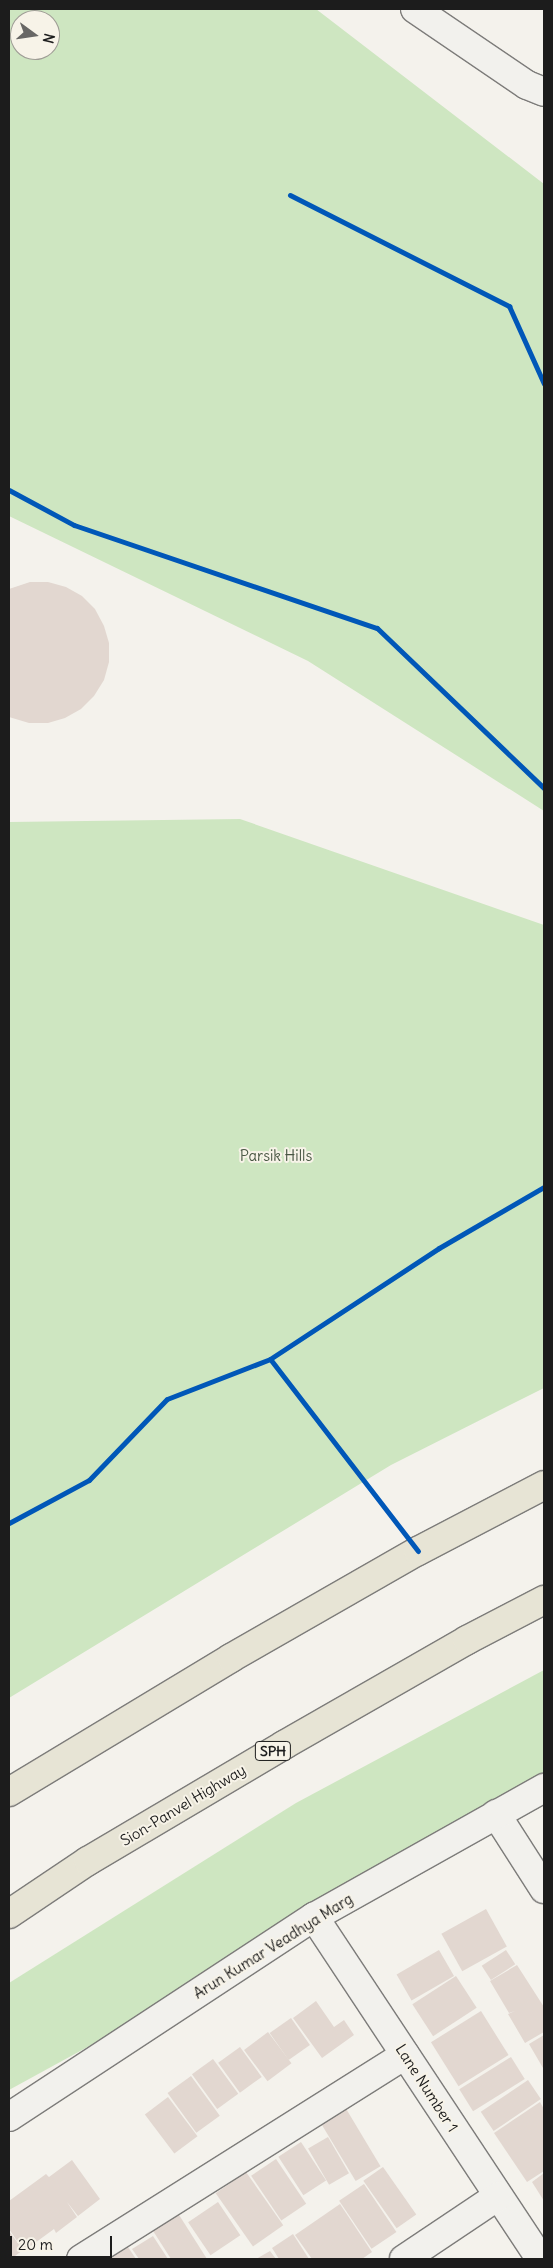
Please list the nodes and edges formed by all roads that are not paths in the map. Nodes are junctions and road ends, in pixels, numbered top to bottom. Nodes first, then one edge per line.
1 (415, 9) edge
2 (544, 92) edge
3 (544, 1485) edge
4 (544, 1600) edge
5 (544, 1788) edge
6 (9, 1792) edge
7 (496, 1814) junction
8 (544, 1890) edge
9 (9, 1914) edge
10 (314, 1917) junction
11 (405, 2055) junction
12 (9, 2117) edge
13 (498, 2196) junction
14 (81, 2259) edge
15 (404, 2259) edge
16 (540, 2259) edge

1 - 2 street
3 - 6 highway
4 - 9 highway, Sion-Panvel Highway / SPH
5 - 7 street, Arun Kumar Veadhya Marg
7 - 8 street
7 - 10 street, Arun Kumar Veadhya Marg
10 - 11 street, Lane Number 1
10 - 12 street, Arun Kumar Veadhya Marg
11 - 13 street, Lane Number 1
11 - 14 street
13 - 15 street
13 - 16 street, Lane Number 1

